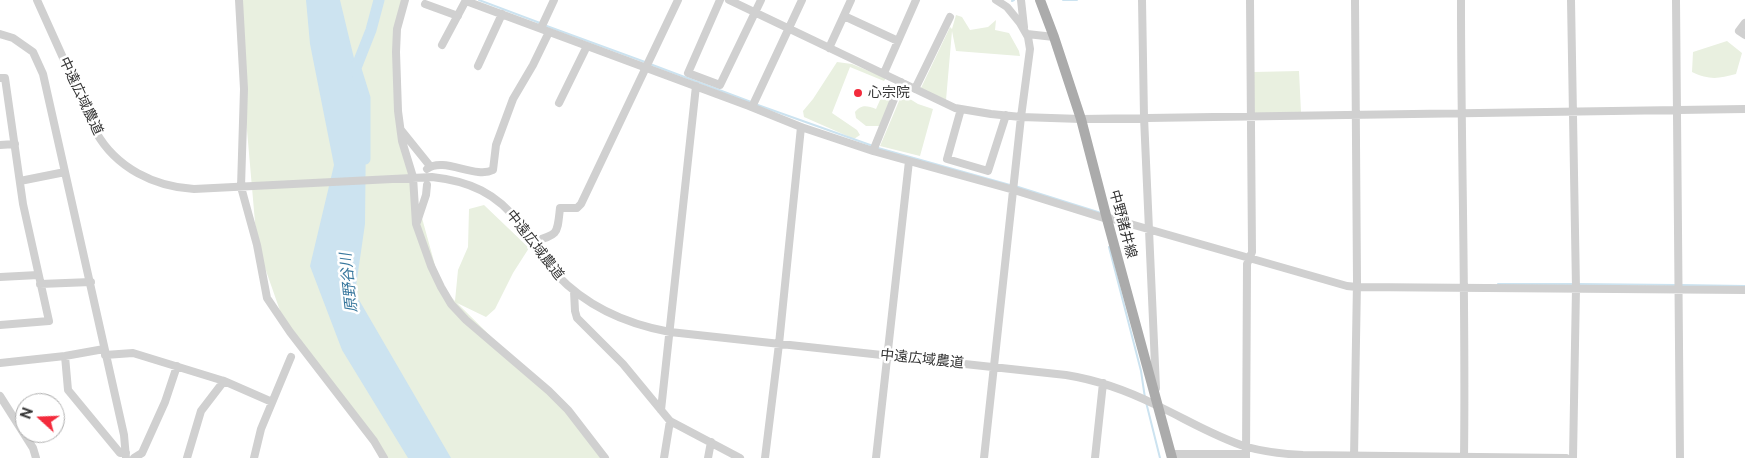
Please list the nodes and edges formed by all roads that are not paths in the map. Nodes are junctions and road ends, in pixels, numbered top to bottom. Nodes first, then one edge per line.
1 (37, 0) edge
2 (239, 0) edge
3 (405, 0) edge
4 (466, 0) edge
5 (554, 0) edge
6 (678, 0) edge
7 (720, 0) edge
8 (729, 0) edge
9 (761, 0) edge
10 (802, 0) edge
11 (851, 0) edge
12 (916, 0) edge
13 (996, 0) edge
14 (1021, 0) edge
15 (1040, 0) edge
16 (1142, 0) edge
17 (1250, 0) edge
18 (1355, 0) edge
19 (1461, 0) edge
20 (1571, 0) edge
21 (1676, 0) edge
22 (425, 4) dead end
23 (755, 12) junction
24 (502, 14) junction
25 (458, 16) junction
26 (844, 16) junction
27 (950, 16) dead end
28 (1745, 23) edge
29 (540, 28) junction
30 (789, 28) junction
31 (1025, 31) junction
32 (549, 32) junction
33 (0, 34) edge
34 (1745, 35) edge
35 (1054, 37) junction
36 (898, 41) junction
37 (442, 45) dead end
38 (588, 46) junction
39 (829, 48) junction
40 (478, 66) dead end
41 (645, 68) junction
42 (884, 73) junction
43 (0, 78) edge
44 (901, 82) junction
45 (696, 86) junction
46 (915, 89) junction
47 (559, 104) dead end
48 (752, 107) junction
49 (962, 109) junction
50 (1745, 109) edge
51 (1678, 110) junction
52 (1572, 113) junction
53 (1461, 114) junction
54 (1006, 115) junction
55 (1251, 116) junction
56 (1356, 116) junction
57 (1021, 117) junction
58 (1144, 117) junction
59 (1081, 119) junction
60 (801, 127) junction
61 (401, 130) junction
62 (15, 144) junction
63 (0, 145) edge
64 (873, 151) junction
65 (909, 161) junction
66 (64, 172) junction
67 (413, 177) junction
68 (20, 181) junction
69 (427, 185) dead end
70 (245, 187) junction
71 (1014, 190) junction
72 (1106, 218) junction
73 (416, 224) junction
74 (1149, 229) junction
75 (532, 242) junction
76 (1251, 255) junction
77 (38, 275) junction
78 (0, 277) edge
79 (90, 282) junction
80 (40, 284) junction
81 (1357, 284) junction
82 (1465, 288) junction
83 (1576, 288) junction
84 (1680, 289) junction
85 (1745, 290) edge
86 (574, 291) junction
87 (0, 325) edge
88 (670, 332) junction
89 (780, 344) junction
90 (105, 352) junction
91 (65, 356) junction
92 (887, 356) junction
93 (292, 357) dead end
94 (0, 363) edge
95 (177, 366) junction
96 (994, 367) junction
97 (224, 380) junction
98 (1103, 383) junction
99 (0, 396) edge
100 (272, 402) junction
101 (1157, 405) junction
102 (662, 410) junction
103 (670, 422) junction
104 (710, 442) junction
105 (1246, 453) edge
106 (126, 455) edge
107 (1172, 456) edge
108 (1354, 457) edge
109 (1434, 457) edge
110 (1464, 457) edge
111 (36, 458) edge
112 (134, 458) edge
113 (188, 458) edge
114 (254, 458) edge
115 (384, 458) edge
116 (605, 458) edge
117 (664, 458) edge
118 (708, 458) edge
119 (740, 458) edge
120 (765, 458) edge
121 (876, 458) edge
122 (984, 458) edge
123 (1095, 458) edge
124 (1566, 458) edge
125 (1573, 458) edge
126 (1680, 458) edge

1 - 70 street, 中遠広域農道
2 - 70 street
3 - 61 street
4 - 24 street
4 - 25 street
5 - 29 street
6 - 41 street
7 - 23 street
8 - 23 street
9 - 23 street
10 - 30 street
11 - 26 street
12 - 36 street
13 - 31 street
14 - 31 street
15 - 35 main road, 中野諸井線
16 - 58 street
17 - 55 street
18 - 56 street
19 - 53 street
20 - 52 street
21 - 51 street
22 - 25 street
23 - 30 street
24 - 29 street
24 - 40 street
25 - 37 street
26 - 36 street
26 - 39 street
27 - 46 street
28 - 34 street
29 - 32 street
30 - 39 street
30 - 48 street
31 - 35 street
31 - 57 street
32 - 38 street
32 - 61 street
33 - 66 street
35 - 59 main road, 中野諸井線
36 - 42 street
38 - 41 street
38 - 47 street
39 - 42 street
41 - 45 street
41 - 75 street
42 - 44 street
43 - 62 street
44 - 46 street
44 - 64 street
45 - 48 street
45 - 88 street
46 - 49 street
48 - 60 street
49 - 54 street
49 - 54 street
50 - 51 street
51 - 52 street
51 - 84 street
52 - 53 street
52 - 83 street
53 - 56 street
53 - 82 street
54 - 57 street
55 - 56 street
55 - 58 street
55 - 76 street
56 - 81 street
57 - 59 street
57 - 71 street
58 - 59 street
58 - 74 street
59 - 72 main road, 中野諸井線
60 - 64 street
60 - 89 street
61 - 67 street
62 - 63 street
62 - 68 street
64 - 65 street
65 - 71 street
65 - 92 street
66 - 68 street
66 - 79 street
67 - 70 street, 中遠広域農道
67 - 73 street
67 - 75 street, 中遠広域農道
68 - 77 street
69 - 73 street
70 - 115 street
71 - 72 street
71 - 96 street
72 - 74 street
72 - 101 main road, 中野諸井線
73 - 116 street
74 - 76 street
74 - 101 street
75 - 86 street, 中遠広域農道
76 - 81 street
76 - 105 street
77 - 78 street
77 - 80 street
79 - 80 street
79 - 90 street
80 - 87 street
81 - 82 street
81 - 108 street
82 - 83 street
82 - 110 street
83 - 84 street
83 - 125 street
84 - 85 street
84 - 126 street
86 - 88 street, 中遠広域農道
86 - 102 street
88 - 89 street, 中遠広域農道
88 - 102 street
89 - 92 street, 中遠広域農道
89 - 120 street
90 - 91 street
90 - 95 street
90 - 106 street
91 - 94 street
91 - 106 street
92 - 96 street, 中遠広域農道
92 - 121 street
93 - 100 street
95 - 97 street
95 - 112 street
96 - 98 street, 中遠広域農道
96 - 122 street
97 - 100 street
97 - 113 street
98 - 101 street, 中遠広域農道
98 - 123 street
99 - 111 street
100 - 114 street
101 - 105 street, 中遠広域農道
101 - 107 main road, 中野諸井線
102 - 103 street
103 - 104 street
103 - 117 street
104 - 118 street
104 - 119 street
105 - 107 street
105 - 108 street
108 - 109 street
109 - 110 street
110 - 124 street

